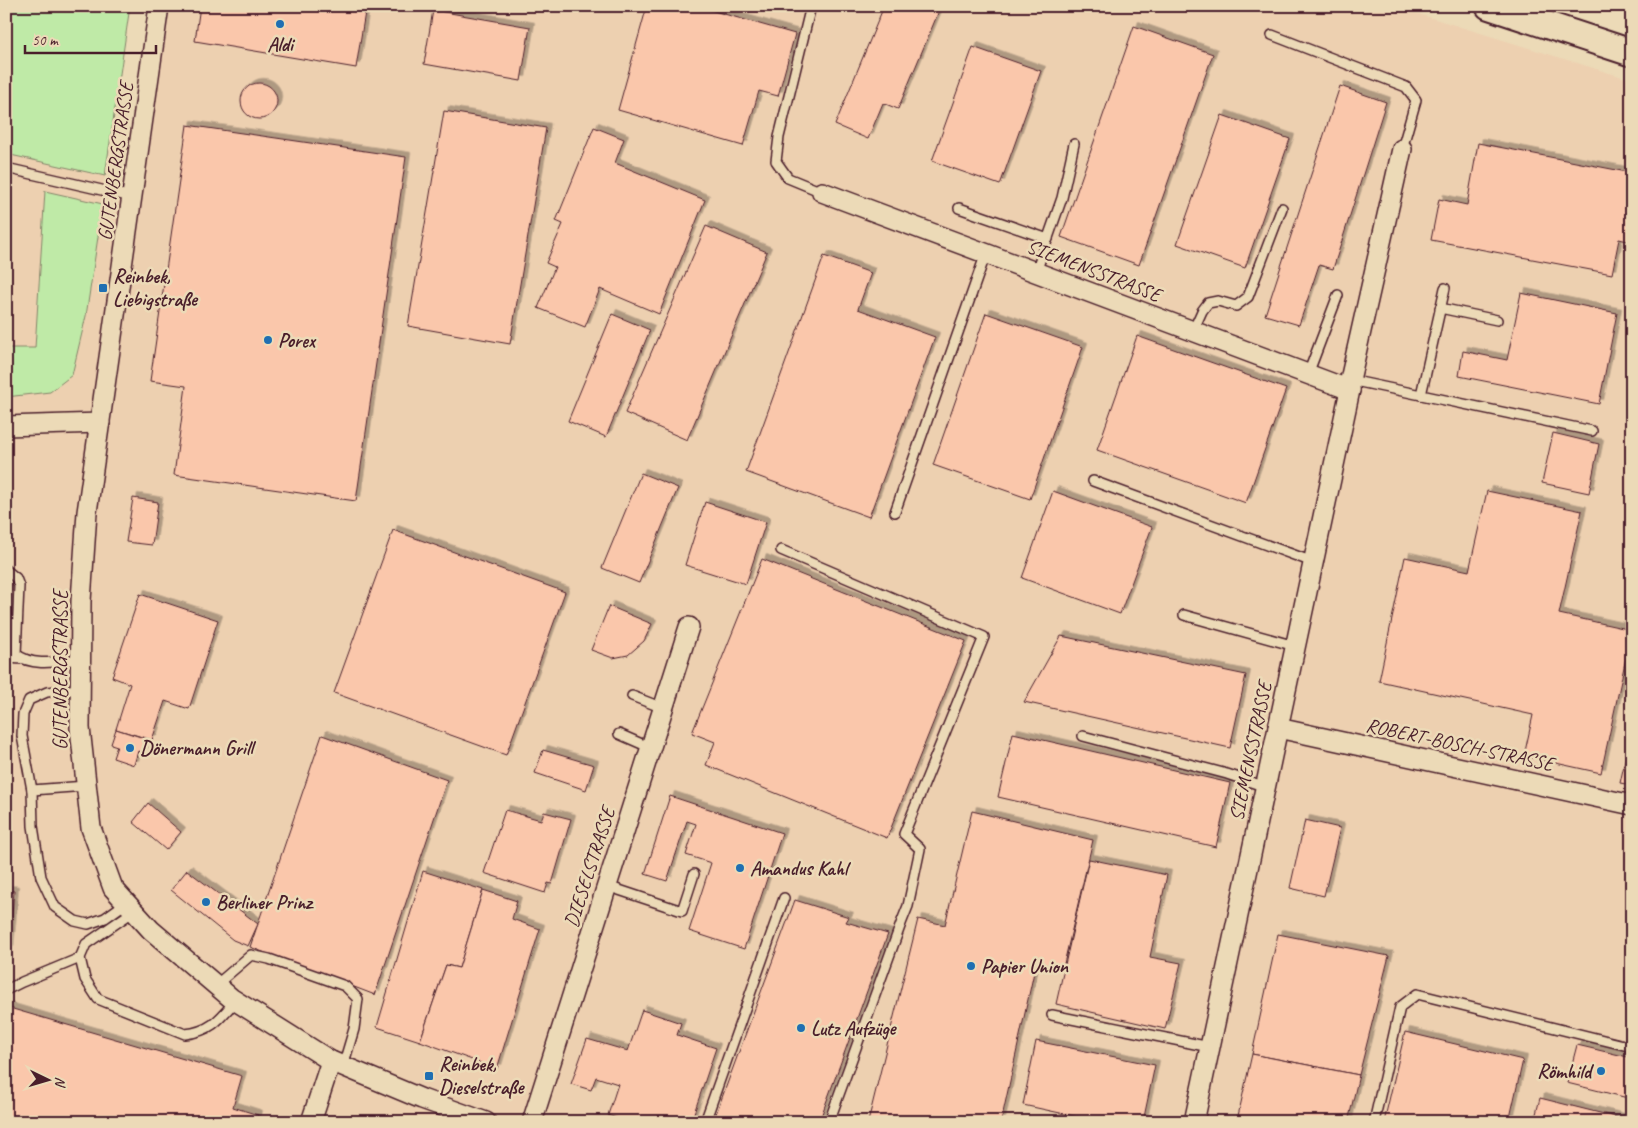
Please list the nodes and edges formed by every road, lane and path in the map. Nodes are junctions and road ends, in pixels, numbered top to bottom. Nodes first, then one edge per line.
1 (159, 6) edge
2 (811, 6) edge
3 (1489, 6) edge
4 (1272, 35) dead end
5 (1632, 53) edge
6 (1074, 144) dead end
7 (1402, 149) joint
8 (6, 168) edge
9 (822, 192) joint
10 (132, 197) junction
11 (959, 208) dead end
12 (1282, 208) dead end
13 (1048, 239) junction
14 (986, 253) junction
15 (1036, 272) junction
16 (1445, 288) dead end
17 (1338, 295) dead end
18 (1440, 308) junction
19 (1497, 320) dead end
20 (1193, 331) junction
21 (1308, 374) junction
22 (1350, 385) junction
23 (1421, 395) junction
24 (100, 422) junction
25 (6, 426) edge
26 (1592, 430) dead end
27 (1093, 481) dead end
28 (895, 512) dead end
29 (780, 550) dead end
30 (1313, 562) junction
31 (6, 570) edge
32 (1184, 615) dead end
33 (689, 627) dead end
34 (1295, 646) junction
35 (6, 658) edge
36 (24, 659) junction
37 (80, 659) junction
38 (80, 689) junction
39 (632, 696) dead end
40 (663, 708) junction
41 (1278, 728) junction
42 (619, 734) dead end
43 (1083, 736) dead end
44 (650, 748) junction
45 (86, 786) junction
46 (1266, 787) junction
47 (32, 790) junction
48 (1632, 805) edge
49 (694, 874) dead end
50 (607, 886) junction
51 (784, 898) dead end
52 (130, 907) junction
53 (80, 958) junction
54 (216, 986) junction
55 (6, 990) edge
56 (235, 1001) junction
57 (1052, 1015) dead end
58 (1210, 1047) junction
59 (1632, 1047) edge
60 (337, 1063) junction
61 (483, 1121) edge
62 (311, 1122) edge
63 (532, 1122) edge
64 (705, 1122) edge
65 (829, 1122) edge
66 (1194, 1122) edge
67 (1374, 1122) edge

1 - 10 street, GUTENBERGSTRASSE
2 - 9 lane
3 - 5 main road
4 - 7 lane
6 - 13 lane
7 - 22 street, SIEMENSSTRASSE
8 - 10 lane
9 - 14 street, SIEMENSSTRASSE
10 - 24 street, GUTENBERGSTRASSE
11 - 13 lane
12 - 20 lane
13 - 15 lane
14 - 15 street, SIEMENSSTRASSE
14 - 28 lane
15 - 20 street, SIEMENSSTRASSE
16 - 18 lane
17 - 21 lane
18 - 19 lane
18 - 23 lane
20 - 21 street, SIEMENSSTRASSE
21 - 22 street, SIEMENSSTRASSE
22 - 23 lane
22 - 30 street, SIEMENSSTRASSE
23 - 26 lane
24 - 25 street
24 - 37 street, GUTENBERGSTRASSE
27 - 30 lane
29 - 65 lane
30 - 34 street, SIEMENSSTRASSE
31 - 36 lane
32 - 34 lane
33 - 40 street, DIESELSTRASSE
34 - 41 street, SIEMENSSTRASSE
35 - 36 lane
36 - 37 lane
37 - 38 street, GUTENBERGSTRASSE
38 - 45 street, GUTENBERGSTRASSE
38 - 47 lane
39 - 40 lane
40 - 44 street, DIESELSTRASSE
41 - 46 street, SIEMENSSTRASSE
41 - 48 street, ROBERT-BOSCH-STRASSE
42 - 44 lane
43 - 46 lane
44 - 50 street, DIESELSTRASSE
45 - 47 lane
45 - 52 street, GUTENBERGSTRASSE
46 - 58 street, SIEMENSSTRASSE
47 - 52 lane
49 - 50 lane
50 - 63 street, DIESELSTRASSE
51 - 64 lane
52 - 53 lane
52 - 54 street, GUTENBERGSTRASSE
53 - 55 lane
53 - 56 lane
54 - 56 street, GUTENBERGSTRASSE
54 - 60 lane
56 - 60 street, GUTENBERGSTRASSE
57 - 58 lane
58 - 66 street, SIEMENSSTRASSE
59 - 67 lane
60 - 61 street, GUTENBERGSTRASSE
60 - 62 street

